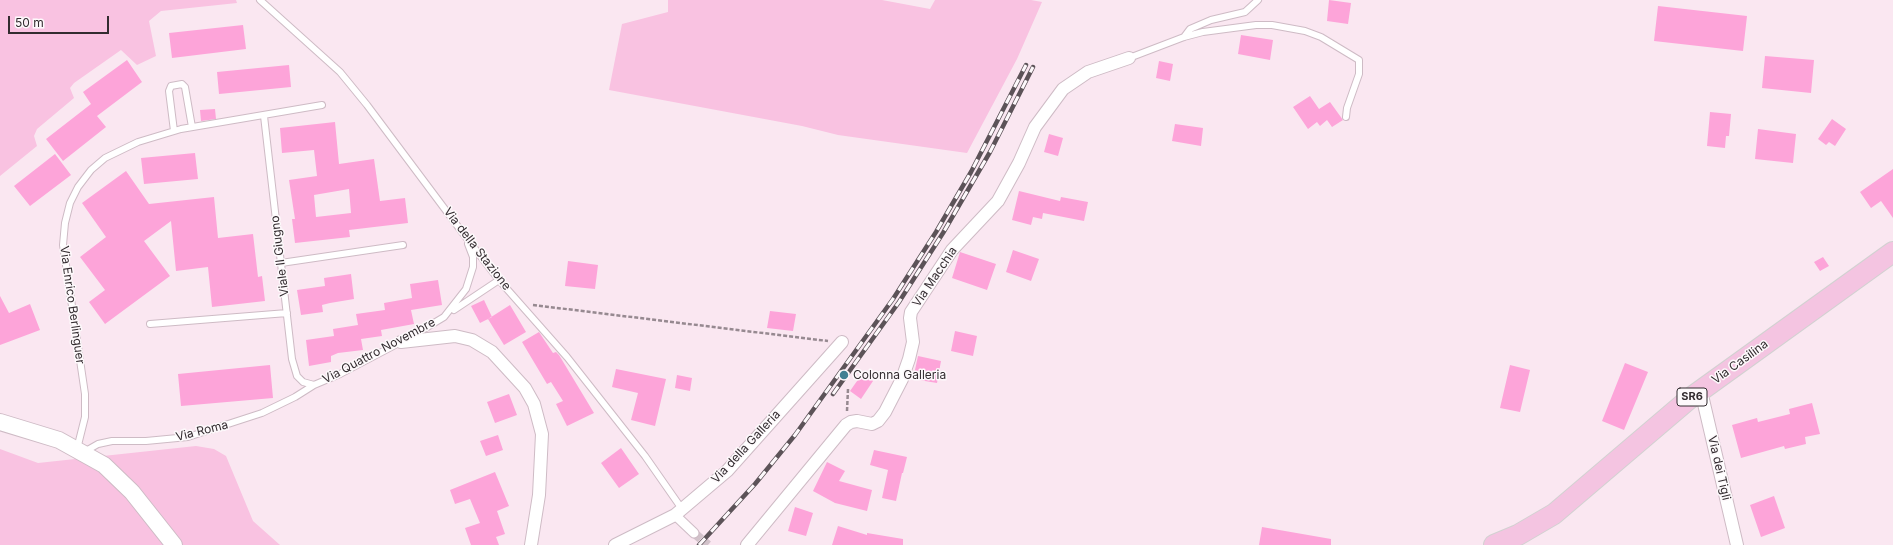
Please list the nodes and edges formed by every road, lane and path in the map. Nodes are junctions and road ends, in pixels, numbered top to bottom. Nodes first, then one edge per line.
1 (260, 0) edge
2 (1258, 0) edge
3 (1184, 37) junction
4 (1129, 58) joint
5 (322, 105) dead end
6 (264, 116) junction
7 (1346, 117) dead end
8 (192, 127) junction
9 (174, 131) junction
10 (462, 232) junction
11 (403, 245) dead end
12 (1893, 252) edge
13 (281, 263) junction
14 (499, 280) junction
15 (521, 304) junction
16 (287, 313) junction
17 (444, 317) junction
18 (150, 324) dead end
19 (401, 342) junction
20 (842, 342) joint
21 (314, 385) junction
22 (848, 390) dead end
23 (1700, 391) junction
24 (0, 422) edge
25 (846, 425) junction
26 (80, 451) junction
27 (679, 512) junction
28 (694, 533) tunnel mouth
29 (174, 545) edge
30 (531, 545) edge
31 (615, 545) edge
32 (747, 545) edge
33 (1494, 545) edge
34 (1737, 545) edge

1 - 10 lane, Via della Stazione
2 - 3 lane
3 - 4 lane
3 - 7 lane
4 - 25 street, Via Macchia
5 - 6 lane, Via Enrico Berlinguer
6 - 8 lane, Via Enrico Berlinguer
6 - 13 lane, Viale II Giugno
8 - 9 lane, Via Enrico Berlinguer
8 - 9 lane
9 - 26 lane, Via Enrico Berlinguer
10 - 14 lane, Via della Stazione
10 - 17 lane, Via Quattro Novembre
11 - 13 lane
12 - 23 main road, Via Casilina / SR6
13 - 16 lane, Viale II Giugno
14 - 15 lane, Via della Stazione
14 - 17 lane
15 - 20 path
15 - 27 lane, Via della Stazione
16 - 18 lane
16 - 21 lane, Viale II Giugno
17 - 19 lane, Via Quattro Novembre
19 - 21 lane, Via Quattro Novembre
19 - 30 street
20 - 27 street, Via della Galleria
21 - 26 lane, Via Roma
22 - 25 path
23 - 33 main road, Via Casilina / SR6
23 - 34 street, Via dei Tigli
24 - 26 street
25 - 32 street
26 - 29 street
27 - 28 street
27 - 31 street, Via della Galleria

